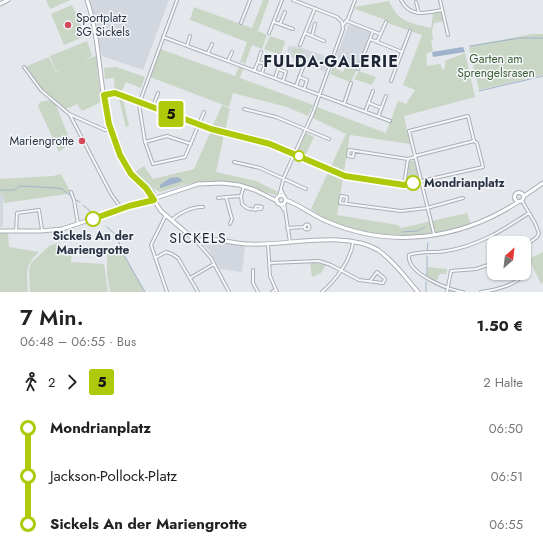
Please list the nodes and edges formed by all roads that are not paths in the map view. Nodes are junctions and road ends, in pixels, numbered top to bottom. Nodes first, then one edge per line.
1 (8, 0) edge
2 (87, 0) edge
3 (177, 0) edge
4 (250, 0) edge
5 (282, 0) edge
6 (293, 0) edge
7 (355, 0) edge
8 (401, 0) edge
9 (440, 0) edge
10 (416, 2) dead end
11 (0, 4) edge
12 (315, 8) junction
13 (442, 10) junction
14 (285, 12) dead end
15 (419, 13) junction
16 (347, 21) junction
17 (274, 22) junction
18 (342, 22) junction
19 (386, 22) dead end
20 (241, 23) dead end
21 (280, 24) junction
22 (315, 24) dead end
23 (343, 26) junction
24 (293, 29) dead end
25 (372, 31) junction
26 (410, 31) dead end
27 (269, 33) dead end
28 (305, 33) junction
29 (380, 34) junction
30 (448, 35) dead end
31 (190, 36) dead end
32 (312, 36) junction
33 (163, 37) junction
34 (370, 39) junction
35 (324, 41) dead end
36 (377, 42) junction
37 (212, 44) dead end
38 (300, 45) dead end
39 (187, 46) junction
40 (232, 52) dead end
41 (262, 52) dead end
42 (402, 52) junction
43 (208, 54) junction
44 (283, 57) dead end
45 (228, 61) junction
46 (258, 62) junction
47 (304, 65) dead end
48 (24, 67) dead end
49 (278, 69) junction
50 (358, 69) dead end
51 (254, 71) junction
52 (262, 74) junction
53 (300, 77) junction
54 (275, 78) junction
55 (283, 81) junction
56 (391, 81) dead end
57 (351, 83) dead end
58 (296, 86) junction
59 (304, 89) junction
60 (373, 91) dead end
61 (158, 93) dead end
62 (104, 95) junction
63 (320, 95) junction
64 (386, 96) dead end
65 (139, 102) junction
66 (181, 102) dead end
67 (369, 103) junction
68 (344, 104) junction
69 (153, 107) junction
70 (382, 108) junction
71 (244, 110) dead end
72 (204, 112) dead end
73 (365, 112) junction
74 (69, 114) junction
75 (176, 116) junction
76 (378, 117) junction
77 (390, 121) dead end
78 (200, 124) junction
79 (111, 130) junction
80 (305, 130) junction
81 (329, 139) dead end
82 (145, 142) junction
83 (475, 142) junction
84 (191, 144) junction
85 (354, 151) dead end
86 (294, 154) junction
87 (415, 156) junction
88 (408, 159) junction
89 (234, 162) dead end
90 (283, 179) junction
91 (421, 181) junction
92 (543, 183) edge
93 (404, 185) junction
94 (244, 186) junction
95 (146, 188) junction
96 (306, 189) dead end
97 (281, 190) junction
98 (71, 192) dead end
99 (153, 193) junction
100 (162, 196) junction
101 (240, 196) junction
102 (270, 196) junction
103 (279, 196) junction
104 (524, 196) junction
105 (226, 197) junction
106 (218, 198) dead end
107 (463, 198) dead end
108 (154, 200) junction
109 (516, 200) junction
110 (277, 201) junction
111 (284, 201) junction
112 (522, 201) junction
113 (346, 203) junction
114 (203, 207) dead end
115 (121, 208) junction
116 (427, 208) junction
117 (255, 210) dead end
118 (529, 213) junction
119 (166, 216) junction
120 (172, 220) junction
121 (78, 224) junction
122 (230, 224) dead end
123 (305, 227) dead end
124 (287, 228) junction
125 (0, 231) edge
126 (16, 231) junction
127 (42, 231) junction
128 (434, 236) junction
129 (196, 240) junction
130 (531, 241) edge
131 (290, 242) junction
132 (353, 243) junction
133 (268, 244) junction
134 (155, 258) junction
135 (269, 262) junction
136 (214, 264) junction
137 (487, 265) edge
138 (253, 270) dead end
139 (340, 271) junction
140 (190, 278) junction
141 (519, 280) edge
142 (370, 281) junction
143 (448, 289) junction
144 (276, 291) edge
145 (167, 292) edge
146 (198, 292) edge
147 (229, 292) edge
148 (258, 292) edge
149 (272, 292) edge
150 (322, 292) edge
151 (418, 292) edge
152 (447, 292) edge
153 (463, 292) edge
154 (481, 292) edge

1 - 11 main road
2 - 62 main road
3 - 33 street
4 - 20 street
5 - 17 street
6 - 12 street
7 - 16 street
8 - 15 street
9 - 13 street
10 - 15 street
12 - 18 street
12 - 28 street
13 - 15 street
13 - 30 street
14 - 21 street
16 - 18 street
16 - 23 street
16 - 25 street
17 - 21 street
17 - 27 street
18 - 23 street
19 - 29 street
21 - 24 street
22 - 32 street
23 - 63 street
25 - 29 street
25 - 34 street
26 - 42 street
28 - 32 street
28 - 38 street
29 - 36 street
31 - 39 street
32 - 35 street
33 - 39 street
33 - 65 street
34 - 36 street
34 - 50 street
36 - 42 street
37 - 43 street
39 - 43 street
40 - 45 street
41 - 46 street
42 - 56 street
43 - 45 street
44 - 49 street
45 - 51 street
46 - 51 street
46 - 52 street
47 - 53 street
48 - 74 street
49 - 54 street
49 - 55 street
51 - 52 street
52 - 54 street
53 - 58 street
53 - 59 street
54 - 55 street
55 - 58 street
57 - 68 street
58 - 59 street
59 - 63 street
60 - 67 street
61 - 69 street
62 - 65 street
62 - 79 main road
63 - 68 street
63 - 80 street
64 - 70 street
65 - 69 street
65 - 82 street
66 - 75 street
67 - 70 street
67 - 73 street
68 - 73 street
69 - 75 street
70 - 76 street
71 - 80 street
72 - 78 street
73 - 76 street
74 - 79 street
74 - 115 street
75 - 78 street
76 - 77 street
78 - 84 street
78 - 86 street
79 - 95 main road
80 - 81 street
80 - 86 street
82 - 84 street
82 - 84 street
83 - 87 street
83 - 87 street
83 - 91 street
85 - 88 street
86 - 90 street
86 - 93 street
87 - 88 street
87 - 91 street
88 - 93 street
89 - 90 street
90 - 96 street
90 - 97 street
91 - 93 street
91 - 116 street
92 - 104 main road
94 - 100 main road
94 - 101 street
94 - 102 main road
95 - 99 main road
95 - 108 main road
97 - 103 street
97 - 111 street
98 - 121 street
99 - 100 main road
99 - 108 main road
100 - 108 main road
101 - 105 street
101 - 117 street
102 - 103 main road
102 - 110 main road
103 - 110 main road
103 - 111 main road
104 - 109 main road
104 - 112 main road
105 - 106 street
105 - 122 street
107 - 116 street
108 - 115 main road
108 - 119 main road
109 - 112 main road
109 - 128 main road
110 - 111 main road
111 - 124 street
111 - 128 main road
112 - 118 street
113 - 113 street
113 - 116 street
114 - 120 street
115 - 121 main road
116 - 128 street
118 - 130 street
118 - 143 street
119 - 120 main road
119 - 134 street
120 - 129 main road
121 - 127 main road
123 - 124 street
124 - 131 street
125 - 126 main road
126 - 127 main road
126 - 127 street
129 - 133 main road
129 - 136 street
131 - 132 main road
131 - 133 main road
132 - 139 street
132 - 151 main road
133 - 135 street
134 - 140 street
134 - 145 street
135 - 139 street
135 - 144 street
136 - 140 street
136 - 147 street
137 - 143 street
138 - 148 street
139 - 142 street
139 - 150 street
140 - 146 street
141 - 154 street
142 - 142 street
143 - 152 street
143 - 153 street
144 - 149 street

